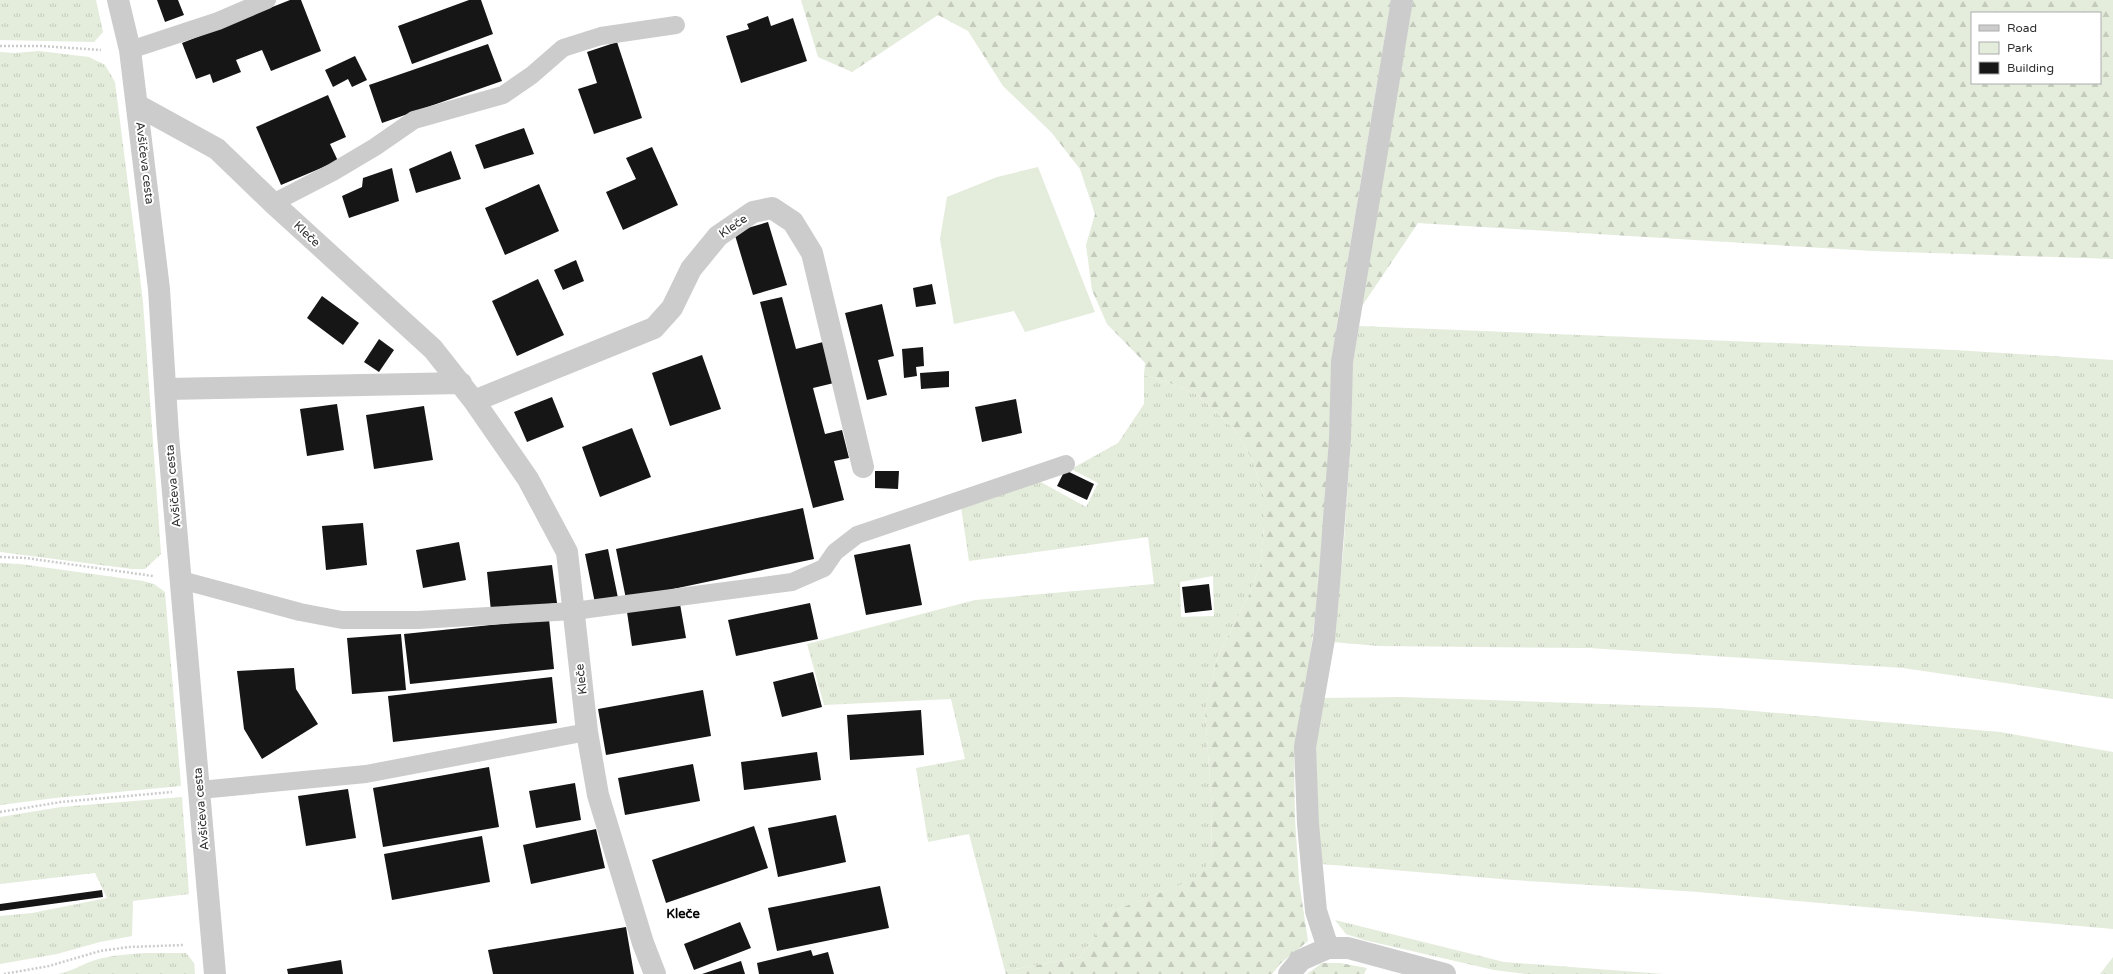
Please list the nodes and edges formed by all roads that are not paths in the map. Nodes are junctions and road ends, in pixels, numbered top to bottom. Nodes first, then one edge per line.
1 (118, 0) edge
2 (267, 0) edge
3 (1402, 0) edge
4 (676, 25) dead end
5 (130, 50) junction
6 (137, 105) junction
7 (273, 203) junction
8 (460, 383) junction
9 (166, 389) junction
10 (474, 401) junction
11 (1066, 464) dead end
12 (863, 467) dead end
13 (181, 580) junction
14 (574, 611) junction
15 (587, 732) junction
16 (200, 790) junction
17 (1328, 948) junction
18 (214, 974) edge
19 (655, 974) edge
20 (1288, 974) edge
21 (1446, 974) edge

1 - 5 street, Avšičeva cesta
2 - 5 lane
3 - 17 street
4 - 7 lane
5 - 6 street, Avšičeva cesta
6 - 7 street, Kleče
6 - 9 street, Avšičeva cesta
7 - 8 street, Kleče
8 - 9 street
8 - 10 street, Kleče
9 - 13 street, Avšičeva cesta
10 - 12 street, Kleče
10 - 14 street, Kleče
11 - 14 lane
13 - 14 lane
13 - 16 street, Avšičeva cesta
14 - 15 street, Kleče
15 - 16 lane
15 - 19 street, Kleče
16 - 18 street, Avšičeva cesta
17 - 20 street
17 - 21 street

